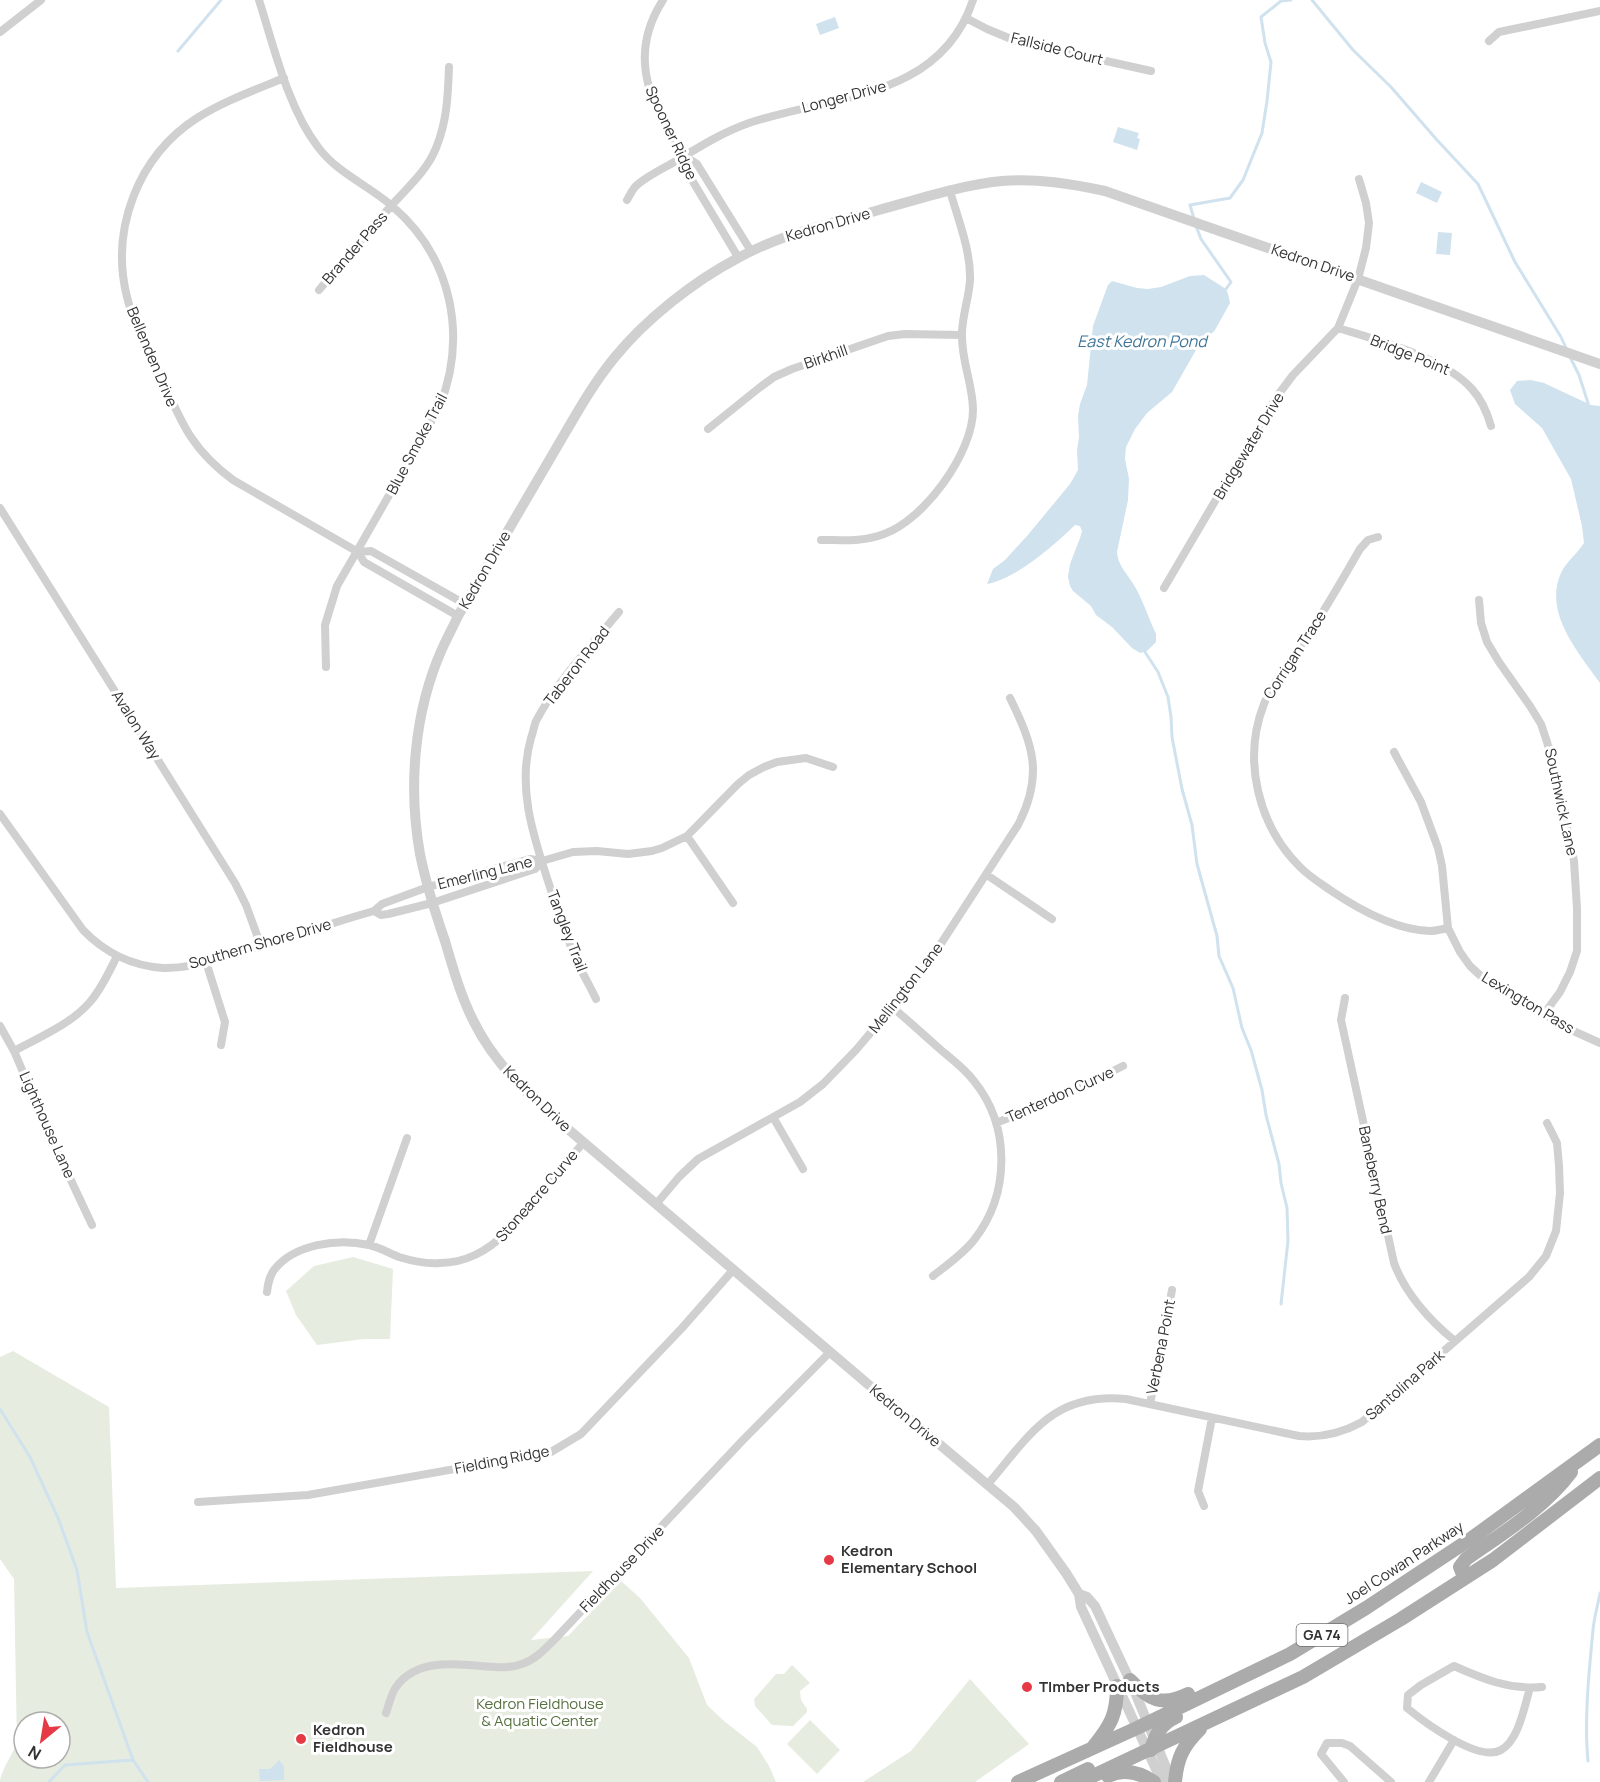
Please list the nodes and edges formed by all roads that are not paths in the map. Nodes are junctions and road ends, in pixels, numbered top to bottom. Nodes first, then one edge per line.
1 (41, 0) edge
2 (260, 0) edge
3 (663, 0) edge
4 (973, 0) edge
5 (1600, 11) edge
6 (966, 18) junction
7 (0, 32) edge
8 (1490, 41) dead end
9 (450, 67) dead end
10 (1151, 71) dead end
11 (284, 78) junction
12 (684, 156) junction
13 (1359, 179) dead end
14 (950, 192) junction
15 (627, 200) dead end
16 (392, 205) junction
17 (751, 251) junction
18 (738, 257) junction
19 (1358, 279) junction
20 (319, 291) dead end
21 (1338, 328) junction
22 (962, 335) junction
23 (1600, 364) edge
24 (1491, 426) dead end
25 (708, 429) dead end
26 (0, 508) edge
27 (1378, 537) dead end
28 (821, 540) dead end
29 (358, 552) junction
30 (1164, 588) dead end
31 (1479, 600) dead end
32 (465, 604) junction
33 (619, 612) dead end
34 (458, 616) junction
35 (326, 667) dead end
36 (1010, 698) dead end
37 (1394, 752) dead end
38 (833, 767) dead end
39 (0, 814) edge
40 (687, 836) junction
41 (542, 861) junction
42 (987, 875) junction
43 (428, 887) junction
44 (432, 903) junction
45 (733, 903) dead end
46 (374, 911) junction
47 (1052, 919) dead end
48 (1448, 928) junction
49 (261, 946) junction
50 (117, 956) junction
51 (206, 962) junction
52 (1345, 998) dead end
53 (596, 999) dead end
54 (892, 1007) junction
55 (1544, 1014) junction
56 (0, 1026) edge
57 (1600, 1043) edge
58 (221, 1046) dead end
59 (14, 1051) junction
60 (1123, 1066) dead end
61 (773, 1117) junction
62 (996, 1123) junction
63 (1547, 1123) dead end
64 (407, 1138) dead end
65 (584, 1142) junction
66 (803, 1169) dead end
67 (657, 1203) junction
68 (92, 1225) dead end
69 (369, 1245) junction
70 (733, 1270) junction
71 (933, 1276) dead end
72 (1172, 1290) dead end
73 (267, 1292) dead end
74 (1455, 1341) junction
75 (830, 1352) junction
76 (1150, 1404) junction
77 (1212, 1418) junction
78 (1600, 1444) edge
79 (1577, 1463) junction
80 (1600, 1479) edge
81 (988, 1484) junction
82 (198, 1502) dead end
83 (1204, 1506) dead end
84 (1469, 1575) junction
85 (1290, 1654) junction
86 (1123, 1683) junction
87 (1542, 1687) dead end
88 (1530, 1688) junction
89 (386, 1713) dead end
90 (1206, 1722) junction
91 (1143, 1725) junction
92 (1454, 1740) junction
93 (1093, 1748) junction
94 (1152, 1748) junction
95 (1018, 1782) edge
96 (1060, 1782) edge
97 (1080, 1782) edge
98 (1095, 1782) edge
99 (1154, 1782) edge
100 (1162, 1782) edge
101 (1174, 1782) edge
102 (1344, 1782) edge
103 (1391, 1782) edge
104 (1429, 1782) edge

1 - 7 street
2 - 11 street, Blue Smoke Trail
3 - 12 street, Spooner Ridge
4 - 6 street, Longer Drive
5 - 8 street
6 - 10 street, Fallside Court
6 - 12 street, Longer Drive
9 - 16 street, Brander Pass
11 - 16 street, Blue Smoke Trail
11 - 29 street, Bellenden Drive
12 - 15 street, Longer Drive
12 - 17 street, Spooner Ridge
12 - 18 street, Spooner Ridge
13 - 19 street, Bridgewater Drive
14 - 17 street, Kedron Drive
14 - 19 street, Kedron Drive
14 - 22 street
16 - 20 street, Brander Pass
16 - 29 street, Blue Smoke Trail
17 - 18 street, Kedron Drive
18 - 32 street, Kedron Drive
19 - 21 street, Bridgewater Drive
19 - 23 street, Kedron Drive
21 - 24 street, Bridge Point
21 - 30 street, Bridgewater Drive
22 - 25 street, Birkhill
22 - 28 street
26 - 49 street, Avalon Way
27 - 48 street, Corrigan Trace
29 - 32 street, Bellenden Drive
29 - 34 street, Bellenden Drive
29 - 35 street, Blue Smoke Trail
31 - 55 street, Southwick Lane
32 - 34 street, Kedron Drive
33 - 41 street, Taberon Road
34 - 43 street, Kedron Drive
36 - 42 street, Mellington Lane
37 - 48 street, Lexington Pass
38 - 40 street, Emerling Lane
39 - 50 street, Southern Shore Drive
40 - 41 street, Emerling Lane
40 - 45 street
41 - 43 street, Emerling Lane
41 - 44 street, Emerling Lane
41 - 53 street, Tangley Trail
42 - 47 street
42 - 54 street, Mellington Lane
43 - 44 street, Kedron Drive
43 - 46 street, Southern Shore Drive
44 - 46 street, Southern Shore Drive
44 - 65 street, Kedron Drive
46 - 49 street, Southern Shore Drive
48 - 55 street, Lexington Pass
49 - 51 street, Southern Shore Drive
50 - 51 street, Southern Shore Drive
50 - 59 street
51 - 58 street
52 - 74 street, Baneberry Bend
54 - 61 street, Mellington Lane
54 - 62 street
55 - 57 street, Lexington Pass
56 - 59 street, Lighthouse Lane
59 - 68 street, Lighthouse Lane
60 - 62 street, Tenterdon Curve
61 - 66 street
61 - 67 street, Mellington Lane
62 - 71 street
63 - 74 street, Santolina Park
64 - 69 street
65 - 67 street, Kedron Drive
65 - 69 street, Stoneacre Curve
67 - 70 street, Kedron Drive
69 - 73 street, Stoneacre Curve
70 - 75 street, Kedron Drive
70 - 82 street, Fielding Ridge
72 - 76 street, Verbena Point
74 - 77 street, Santolina Park
75 - 81 street, Kedron Drive
75 - 89 street, Fieldhouse Drive
76 - 77 street, Santolina Park
76 - 81 street, Santolina Park
77 - 83 street
78 - 79 main road, Joel Cowan Parkway / GA 74
79 - 84 main road
79 - 85 main road, Joel Cowan Parkway / GA 74
80 - 84 main road, GA 74
81 - 86 street, Kedron Drive
84 - 90 main road, GA 74
85 - 86 main road
85 - 91 main road, Joel Cowan Parkway / GA 74
85 - 94 main road
86 - 91 street, Kedron Drive
86 - 93 main road
87 - 88 street
88 - 92 street
88 - 92 street
90 - 94 main road, GA 74
90 - 101 main road
91 - 93 main road, Joel Cowan Parkway / GA 74
91 - 94 street, Kedron Drive
91 - 96 main road
92 - 104 street
93 - 95 main road, Joel Cowan Parkway / GA 74
94 - 97 main road, GA 74
94 - 100 street, Kedron Drive
94 - 101 street, Kedron Drive
98 - 99 main road
102 - 103 street

